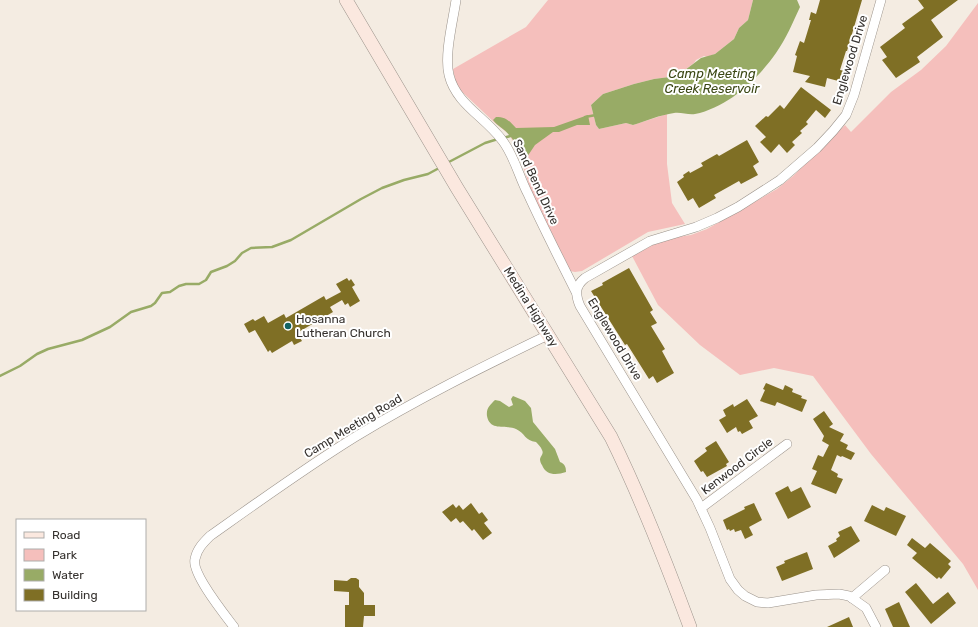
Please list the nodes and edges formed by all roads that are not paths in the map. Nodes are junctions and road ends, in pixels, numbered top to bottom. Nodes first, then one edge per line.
1 (346, 0) edge
2 (456, 0) edge
3 (881, 0) edge
4 (576, 292) junction
5 (548, 335) junction
6 (787, 444) dead end
7 (701, 508) junction
8 (885, 570) dead end
9 (852, 598) junction
10 (234, 627) edge
11 (690, 627) edge
12 (876, 627) edge

1 - 5 main road, Medina Highway
2 - 4 street, Sand Bend Drive
3 - 4 street, Englewood Drive
4 - 7 street, Englewood Drive
5 - 10 street, Camp Meeting Road
5 - 11 main road, Medina Highway
6 - 7 street, Kenwood Circle
7 - 9 street, Englewood Drive
8 - 9 street
9 - 12 street, Englewood Drive

